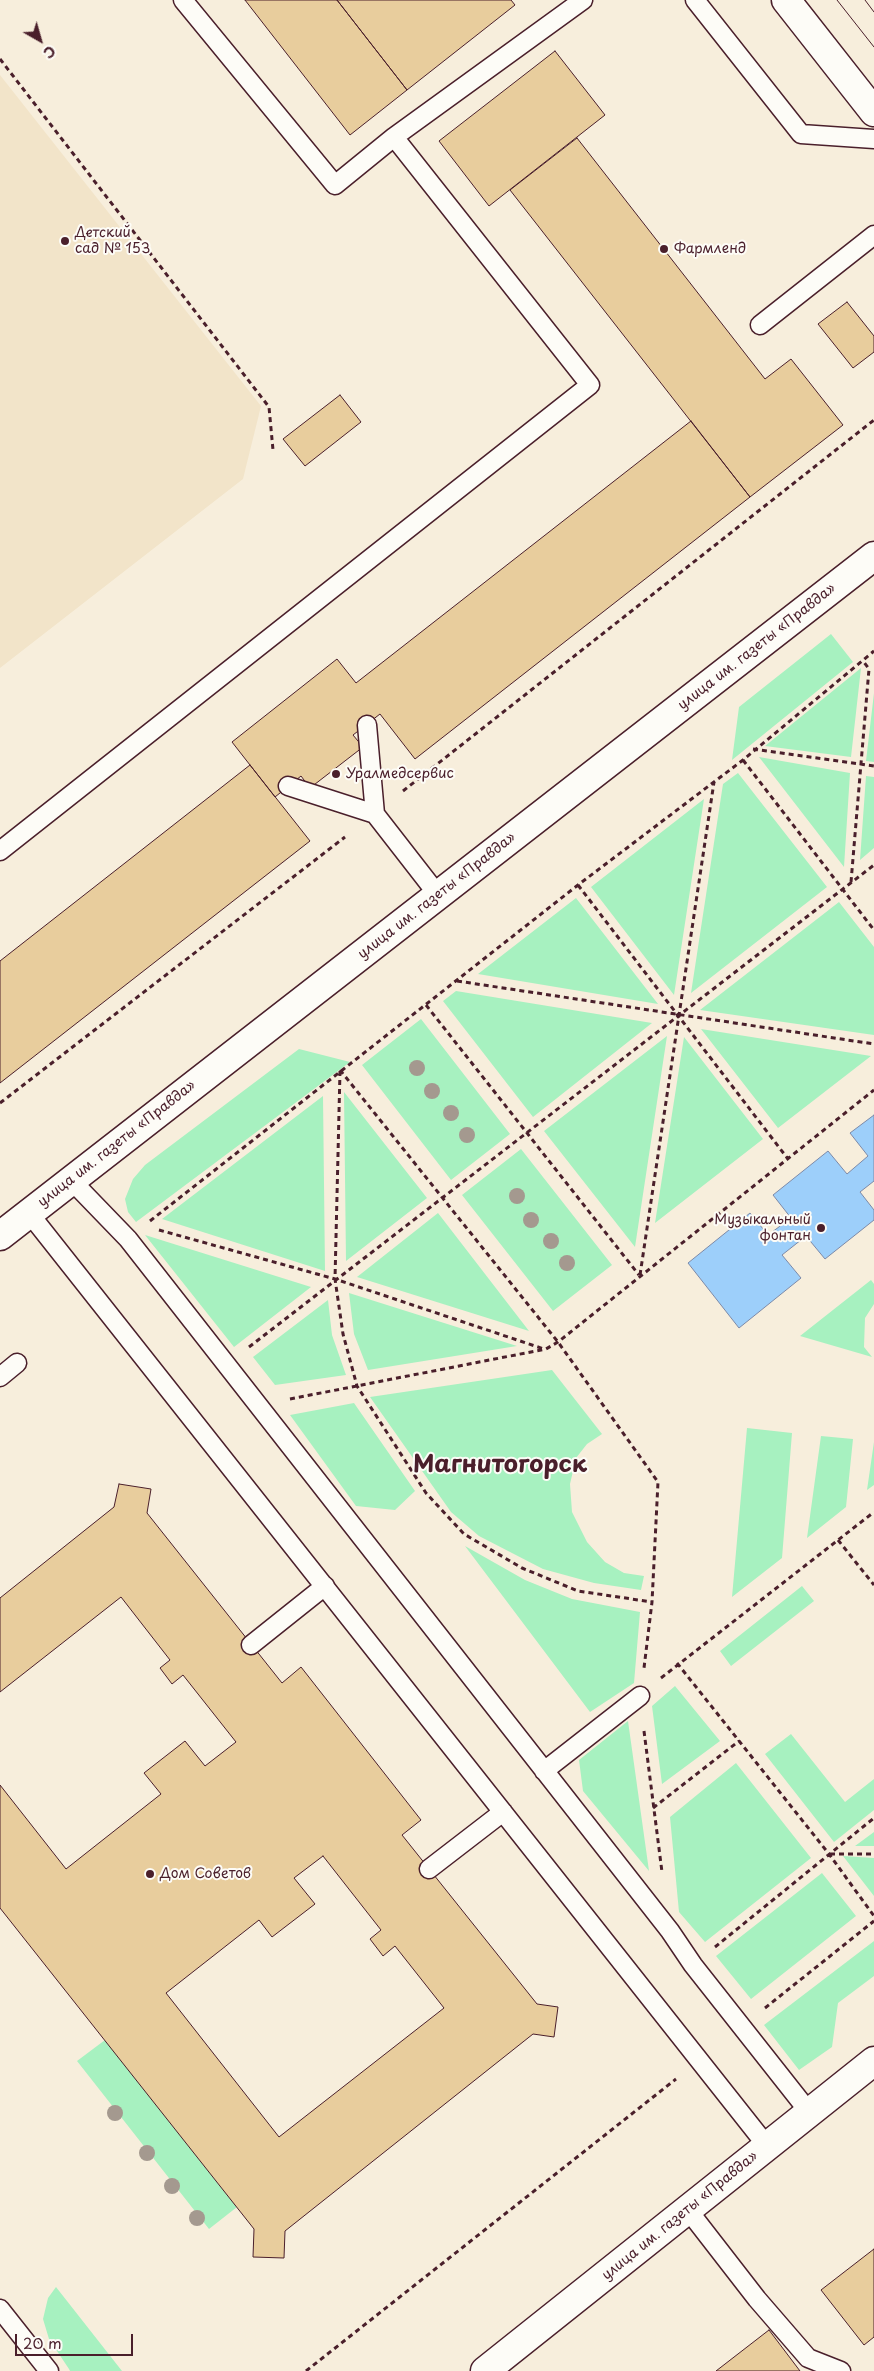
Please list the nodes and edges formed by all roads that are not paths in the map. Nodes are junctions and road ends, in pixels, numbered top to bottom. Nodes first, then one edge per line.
1 (184, 0) edge
2 (582, 0) edge
3 (695, 0) edge
4 (786, 0) edge
5 (874, 112) edge
6 (394, 137) junction
7 (874, 139) edge
8 (874, 235) edge
9 (760, 326) dead end
10 (874, 556) edge
11 (367, 725) dead end
12 (288, 786) dead end
13 (375, 814) junction
14 (0, 851) edge
15 (438, 895) junction
16 (71, 1180) junction
17 (29, 1213) junction
18 (0, 1236) edge
19 (17, 1363) dead end
20 (0, 1377) edge
21 (325, 1586) junction
22 (251, 1645) dead end
23 (640, 1696) road end
24 (544, 1771) junction
25 (503, 1812) junction
26 (429, 1869) dead end
27 (874, 2061) edge
28 (809, 2112) junction
29 (767, 2146) junction
30 (688, 2210) junction
31 (0, 2309) edge
32 (49, 2371) edge
33 (485, 2371) edge
34 (841, 2371) edge

1 - 6 lane
2 - 6 lane
3 - 7 lane
4 - 5 street
6 - 14 lane
8 - 9 lane
10 - 15 street, улица им. газеты «Правда»
11 - 13 lane
12 - 13 lane
13 - 15 lane
15 - 16 street, улица им. газеты «Правда»
16 - 17 street, улица им. газеты «Правда»
16 - 24 lane
17 - 18 street, улица им. газеты «Правда»
17 - 21 lane
19 - 20 lane
21 - 22 lane
21 - 25 lane
23 - 24 lane
24 - 28 lane
25 - 26 lane
25 - 29 lane
27 - 28 street, улица им. газеты «Правда»
28 - 29 street, улица им. газеты «Правда»
29 - 30 street, улица им. газеты «Правда»
30 - 33 street, улица им. газеты «Правда»
30 - 34 lane
31 - 32 lane

